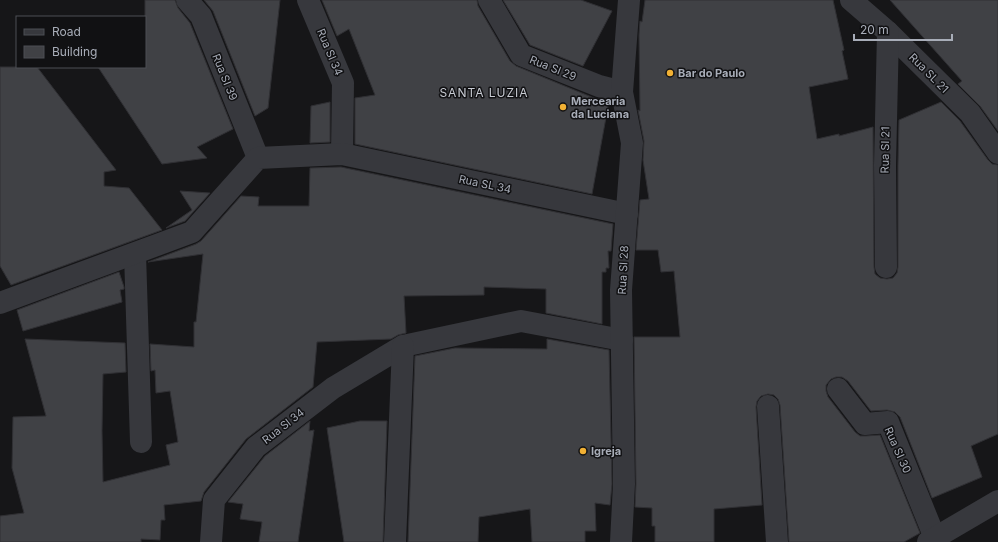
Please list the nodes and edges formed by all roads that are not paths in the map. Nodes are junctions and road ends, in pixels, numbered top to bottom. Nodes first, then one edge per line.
1 (187, 0) edge
2 (308, 0) edge
3 (490, 0) edge
4 (629, 0) edge
5 (851, 0) edge
6 (888, 32) junction
7 (622, 92) junction
8 (998, 153) edge
9 (342, 154) junction
10 (258, 158) junction
11 (627, 214) junction
12 (135, 254) junction
13 (886, 267) dead end
14 (0, 303) edge
15 (622, 340) junction
16 (403, 346) junction
17 (838, 389) dead end
18 (768, 406) dead end
19 (141, 442) dead end
20 (998, 501) edge
21 (931, 540) edge
22 (211, 542) edge
23 (395, 542) edge
24 (621, 542) edge
25 (778, 542) edge

1 - 10 street, Rua Sl 39
2 - 9 street, Rua Sl 34
3 - 7 street, Rua Sl 29
4 - 7 street, Rua Sl 28
5 - 6 street, Rua SL 21
6 - 8 street, Rua SL 21
6 - 13 street, Rua Sl 21
7 - 11 street, Rua Sl 28
9 - 10 street, Rua SL 34
9 - 11 street, Rua SL 34
10 - 12 street
11 - 15 street, Rua Sl 28
12 - 14 street
12 - 19 street
15 - 16 street, Rua Sl 34
15 - 24 street, Rua Sl 28
16 - 22 street, Rua Sl 34
16 - 23 street
17 - 21 street, Rua Sl 30
18 - 25 street
20 - 21 street, Rua Sl 30

